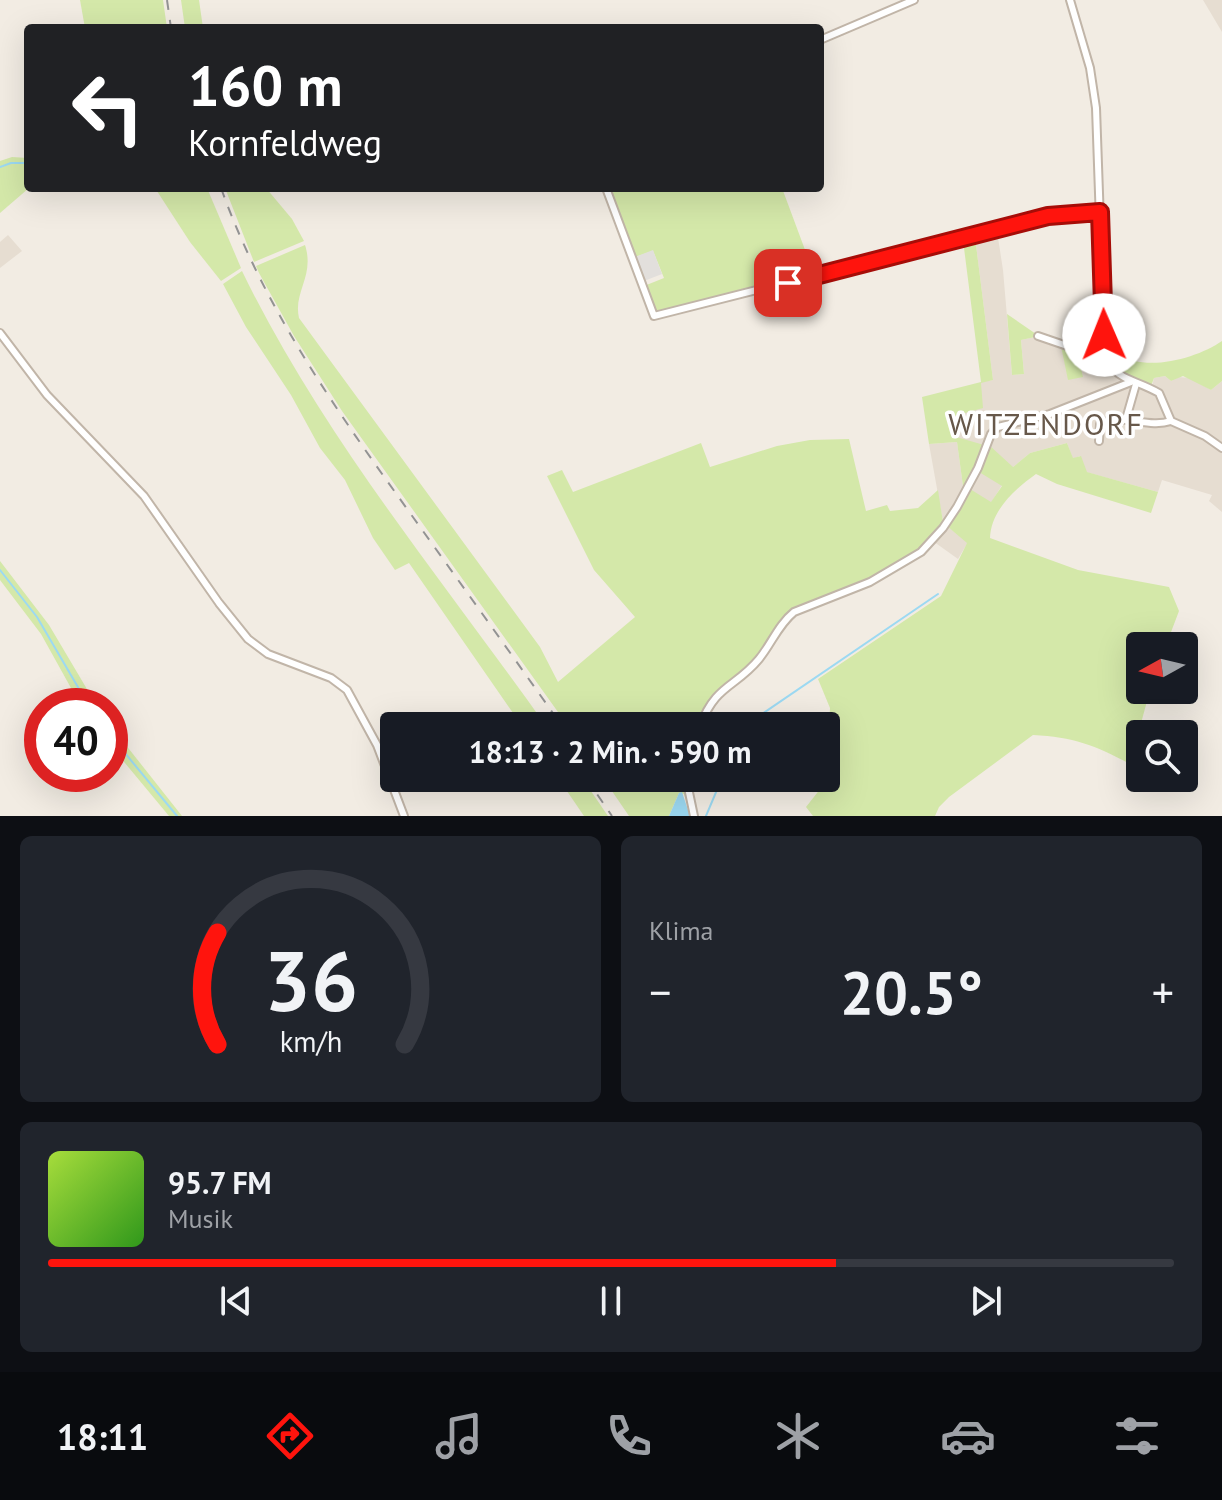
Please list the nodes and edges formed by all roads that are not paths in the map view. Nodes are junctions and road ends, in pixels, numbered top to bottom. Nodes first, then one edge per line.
1 (914, 0) edge
2 (1070, 0) edge
3 (824, 38) edge
4 (608, 192) edge
5 (1100, 212) junction
6 (0, 333) edge
7 (1038, 336) dead end
8 (1112, 366) junction
9 (1133, 383) junction
10 (1126, 419) junction
11 (1171, 421) junction
12 (1099, 441) dead end
13 (1222, 448) edge
14 (707, 712) edge
15 (689, 792) edge
16 (404, 816) edge
17 (694, 816) edge

1 - 3 street
2 - 5 street
4 - 5 street
5 - 8 street
6 - 16 street
7 - 8 street
8 - 9 street
9 - 10 street
9 - 11 street
9 - 14 street
10 - 11 street
10 - 12 street
11 - 13 street
15 - 17 street

